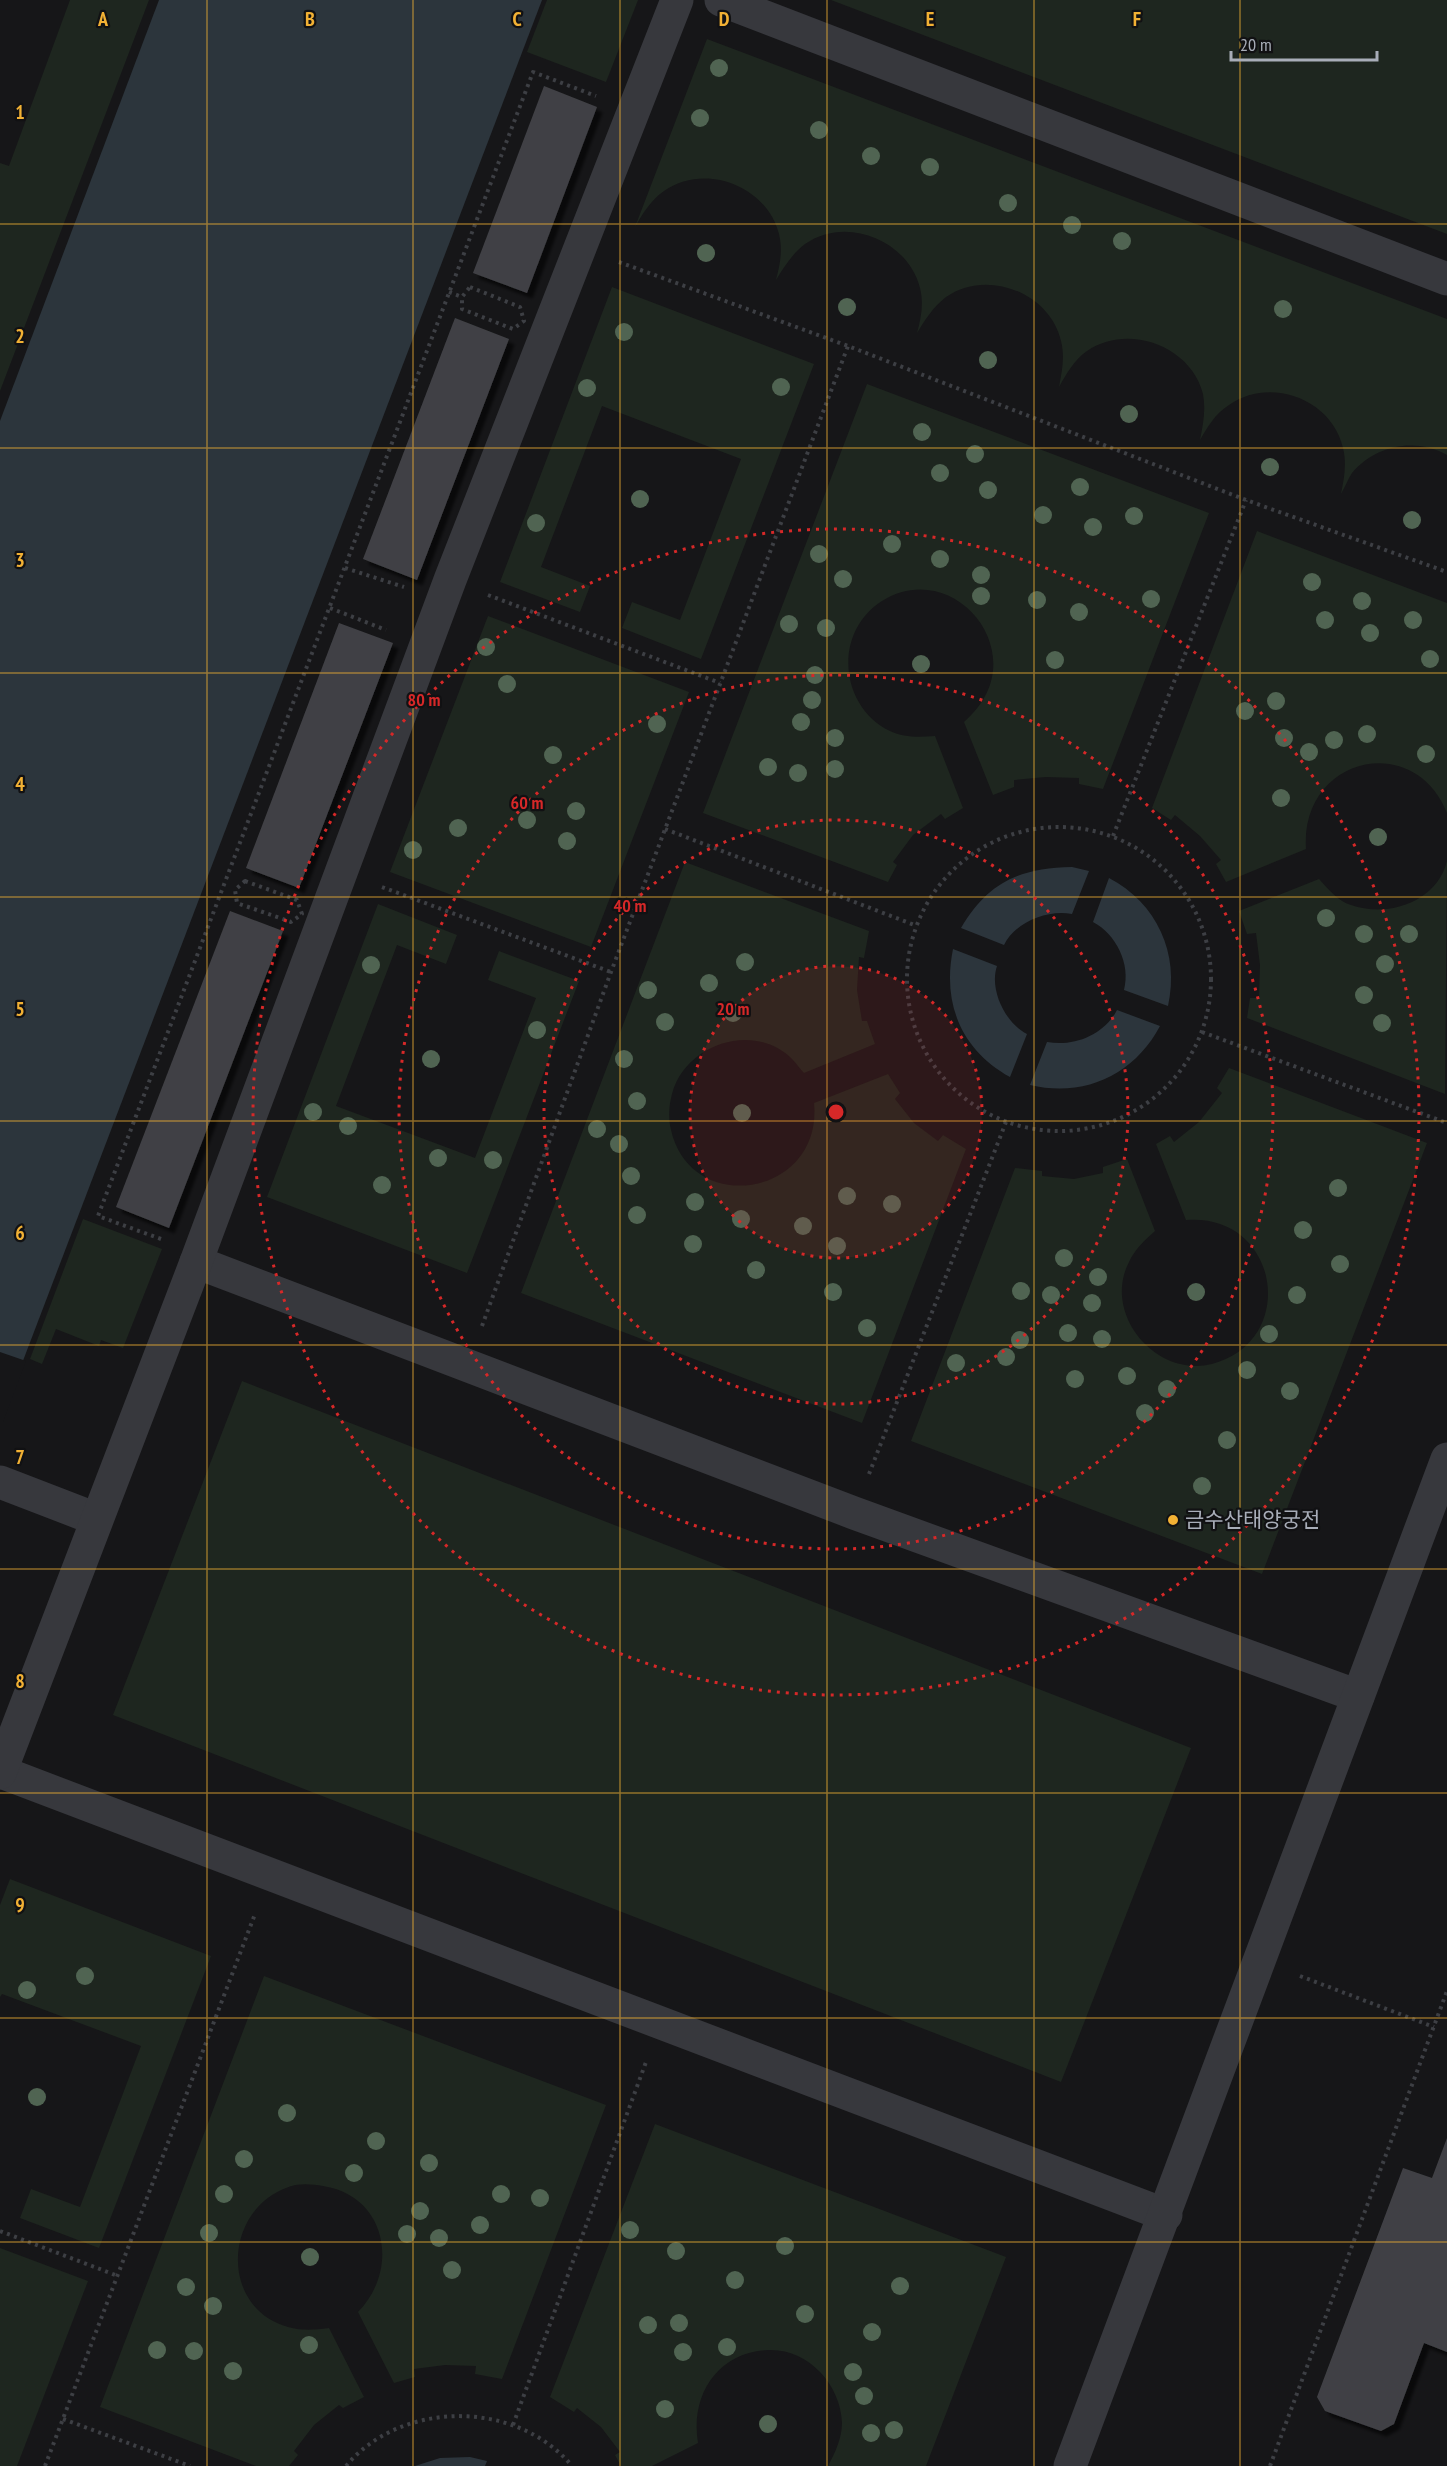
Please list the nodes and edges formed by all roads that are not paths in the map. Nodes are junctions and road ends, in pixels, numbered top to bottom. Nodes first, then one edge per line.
1 (677, 0) edge
2 (721, 0) edge
3 (1447, 279) edge
4 (196, 1263) junction
5 (1447, 1459) edge
6 (0, 1482) edge
7 (96, 1519) junction
8 (1358, 1696) junction
9 (0, 1772) edge
10 (1166, 2215) junction
11 (1070, 2466) edge

1 - 4 street
2 - 3 street
4 - 7 street
4 - 8 street
5 - 8 street
6 - 7 street
7 - 9 street
8 - 10 street
9 - 10 street
10 - 11 street

